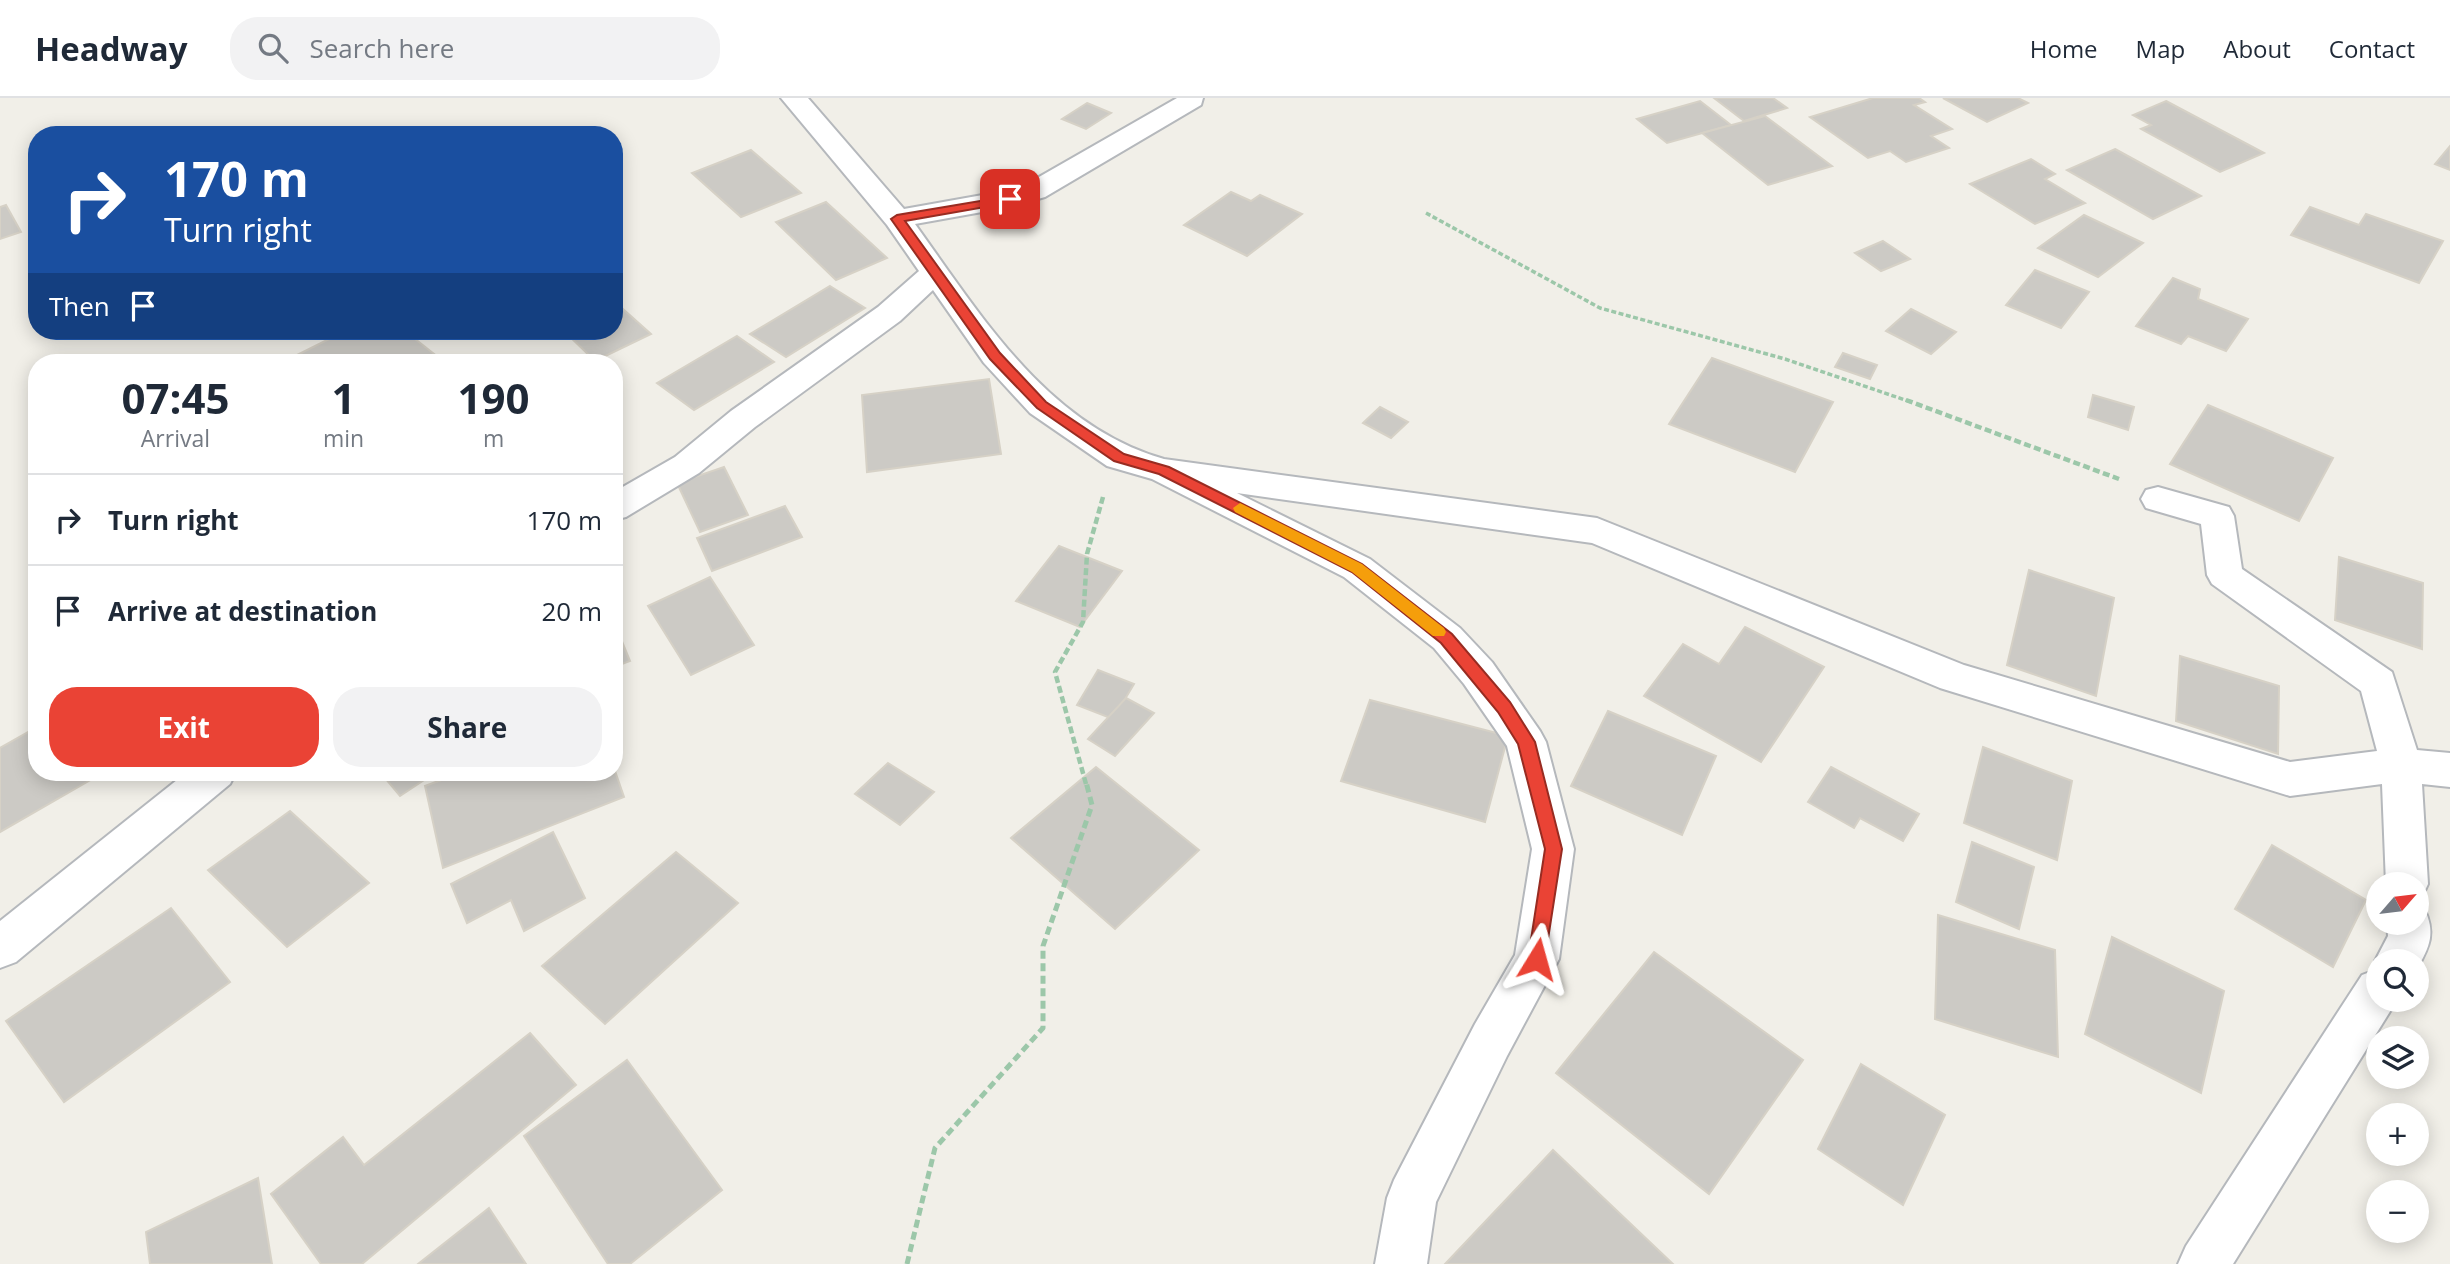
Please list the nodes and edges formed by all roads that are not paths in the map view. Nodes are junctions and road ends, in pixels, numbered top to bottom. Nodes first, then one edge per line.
1 (794, 98) edge
2 (1192, 100) dead end
3 (897, 219) junction
4 (935, 272) junction
5 (1164, 471) junction
6 (2143, 491) road end
7 (623, 503) edge
8 (2401, 765) junction
9 (2450, 770) edge
10 (205, 781) edge
11 (2406, 872) edge
12 (0, 948) edge
13 (2366, 1009) edge
14 (1401, 1264) edge
15 (2204, 1264) edge

1 - 3 street
2 - 3 street
3 - 4 street
4 - 5 street
4 - 7 street
5 - 8 street
5 - 14 street
6 - 8 street
8 - 9 street
8 - 11 street
10 - 12 street
13 - 15 street

